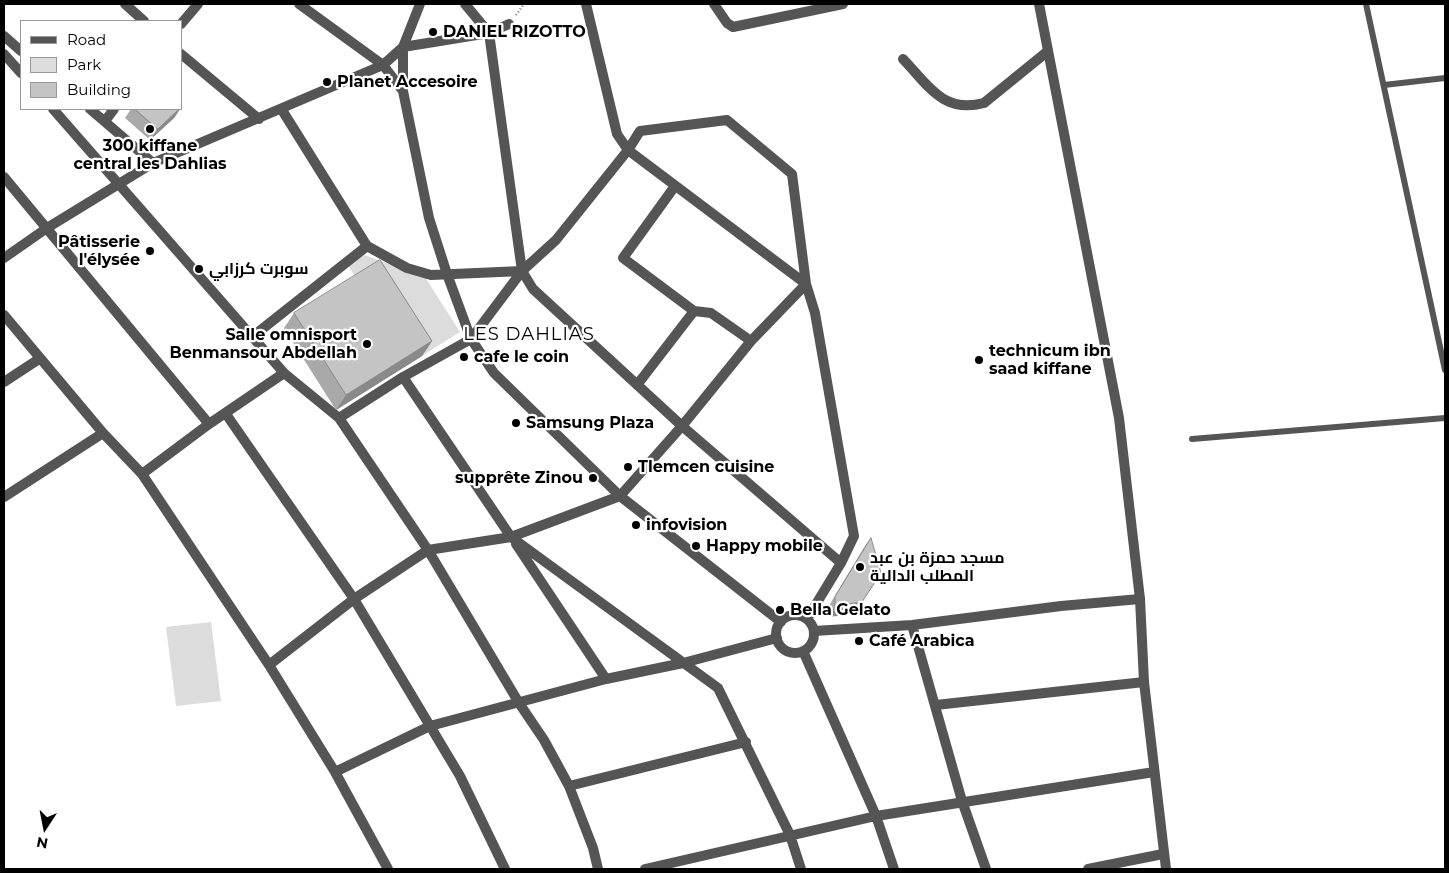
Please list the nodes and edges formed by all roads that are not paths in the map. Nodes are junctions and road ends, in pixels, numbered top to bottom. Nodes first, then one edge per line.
1 (126, 4) edge
2 (198, 4) edge
3 (299, 4) edge
4 (420, 4) edge
5 (465, 4) edge
6 (586, 4) edge
7 (714, 4) edge
8 (843, 4) edge
9 (1039, 4) edge
10 (1366, 4) edge
11 (808, 7) edge
12 (143, 20) edge
13 (182, 23) edge
14 (509, 24) dead end
15 (488, 33) junction
16 (4, 36) edge
17 (402, 47) junction
18 (20, 49) edge
19 (1048, 51) junction
20 (4, 54) edge
21 (182, 55) edge
22 (902, 59) dead end
23 (384, 65) junction
24 (20, 72) edge
25 (1445, 78) edge
26 (1384, 85) junction
27 (403, 91) junction
28 (54, 110) edge
29 (91, 110) edge
30 (113, 110) edge
31 (282, 110) junction
32 (259, 119) junction
33 (105, 121) junction
34 (628, 150) junction
35 (153, 163) junction
36 (4, 177) edge
37 (119, 182) junction
38 (675, 186) junction
39 (47, 228) junction
40 (366, 246) junction
41 (4, 258) edge
42 (522, 271) junction
43 (447, 274) junction
44 (806, 284) junction
45 (694, 310) junction
46 (4, 315) edge
47 (252, 337) junction
48 (470, 339) junction
49 (750, 341) junction
50 (39, 359) junction
51 (1445, 370) edge
52 (284, 374) junction
53 (403, 377) junction
54 (4, 382) edge
55 (637, 386) junction
56 (226, 414) junction
57 (339, 418) junction
58 (1445, 418) edge
59 (209, 424) junction
60 (682, 426) junction
61 (104, 433) junction
62 (1192, 439) dead end
63 (142, 474) junction
64 (620, 496) junction
65 (4, 497) edge
66 (511, 537) junction
67 (428, 550) junction
68 (841, 563) junction
69 (354, 599) junction
70 (1140, 599) junction
71 (807, 620) junction
72 (781, 622) junction
73 (912, 625) junction
74 (814, 631) junction
75 (777, 638) junction
76 (803, 651) junction
77 (683, 663) junction
78 (269, 665) junction
79 (606, 679) junction
80 (1144, 682) junction
81 (519, 703) junction
82 (936, 705) junction
83 (430, 726) junction
84 (746, 742) junction
85 (334, 772) junction
86 (1154, 772) junction
87 (569, 786) junction
88 (962, 801) junction
89 (876, 816) junction
90 (790, 835) junction
91 (1163, 854) junction
92 (388, 869) edge
93 (505, 869) edge
94 (598, 869) edge
95 (645, 869) edge
96 (801, 869) edge
97 (894, 869) edge
98 (986, 869) edge
99 (1088, 869) edge
100 (1166, 869) edge

1 - 12 street
2 - 13 street
3 - 23 street
4 - 17 street
5 - 15 street
6 - 34 street
7 - 11 street
8 - 11 street
9 - 19 street
10 - 26 lane
14 - 15 street
15 - 17 street
15 - 42 street
16 - 18 street
17 - 23 street
17 - 27 street
19 - 22 street
19 - 70 street
20 - 24 street
21 - 32 street
23 - 27 street
23 - 31 street
25 - 26 lane
26 - 51 lane
27 - 43 street
28 - 37 street
29 - 33 street
30 - 33 street
31 - 32 street
31 - 40 street
32 - 35 street
33 - 35 street
34 - 38 street
34 - 42 street
34 - 44 street
35 - 37 street
36 - 39 street
37 - 39 street
37 - 47 street
38 - 44 street
38 - 45 street
39 - 41 street
39 - 59 street
40 - 43 street
40 - 47 street
42 - 43 street
42 - 48 street
42 - 55 street
43 - 48 street
44 - 49 street
44 - 68 street
45 - 49 street
45 - 55 street
46 - 50 street
47 - 52 street
48 - 53 street
48 - 64 street
49 - 60 street
50 - 54 street
50 - 61 street
52 - 56 street
52 - 57 street
53 - 57 street
53 - 66 street
55 - 60 street
56 - 59 street
56 - 69 street
57 - 67 street
58 - 62 lane
59 - 63 street
60 - 64 street
60 - 68 street
61 - 63 street
61 - 65 street
63 - 78 street
64 - 66 street
64 - 72 street
66 - 67 street
66 - 77 street
66 - 79 street
67 - 69 street
67 - 81 street
68 - 71 street
69 - 78 street
69 - 83 street
70 - 73 street
70 - 80 street
71 - 72 street
71 - 74 street
72 - 75 street
73 - 74 street
73 - 82 street
74 - 76 street
75 - 76 street
75 - 77 street
76 - 89 street
77 - 79 street
77 - 84 street
78 - 85 street
79 - 81 street
80 - 82 street
80 - 86 street
81 - 83 street
81 - 87 street
82 - 88 street
83 - 85 street
83 - 93 street
84 - 87 street
84 - 90 street
85 - 92 street
86 - 88 street
86 - 91 street
87 - 94 street
88 - 89 street
88 - 98 street
89 - 90 street
89 - 97 street
90 - 95 street
90 - 96 street
91 - 99 street
91 - 100 street

